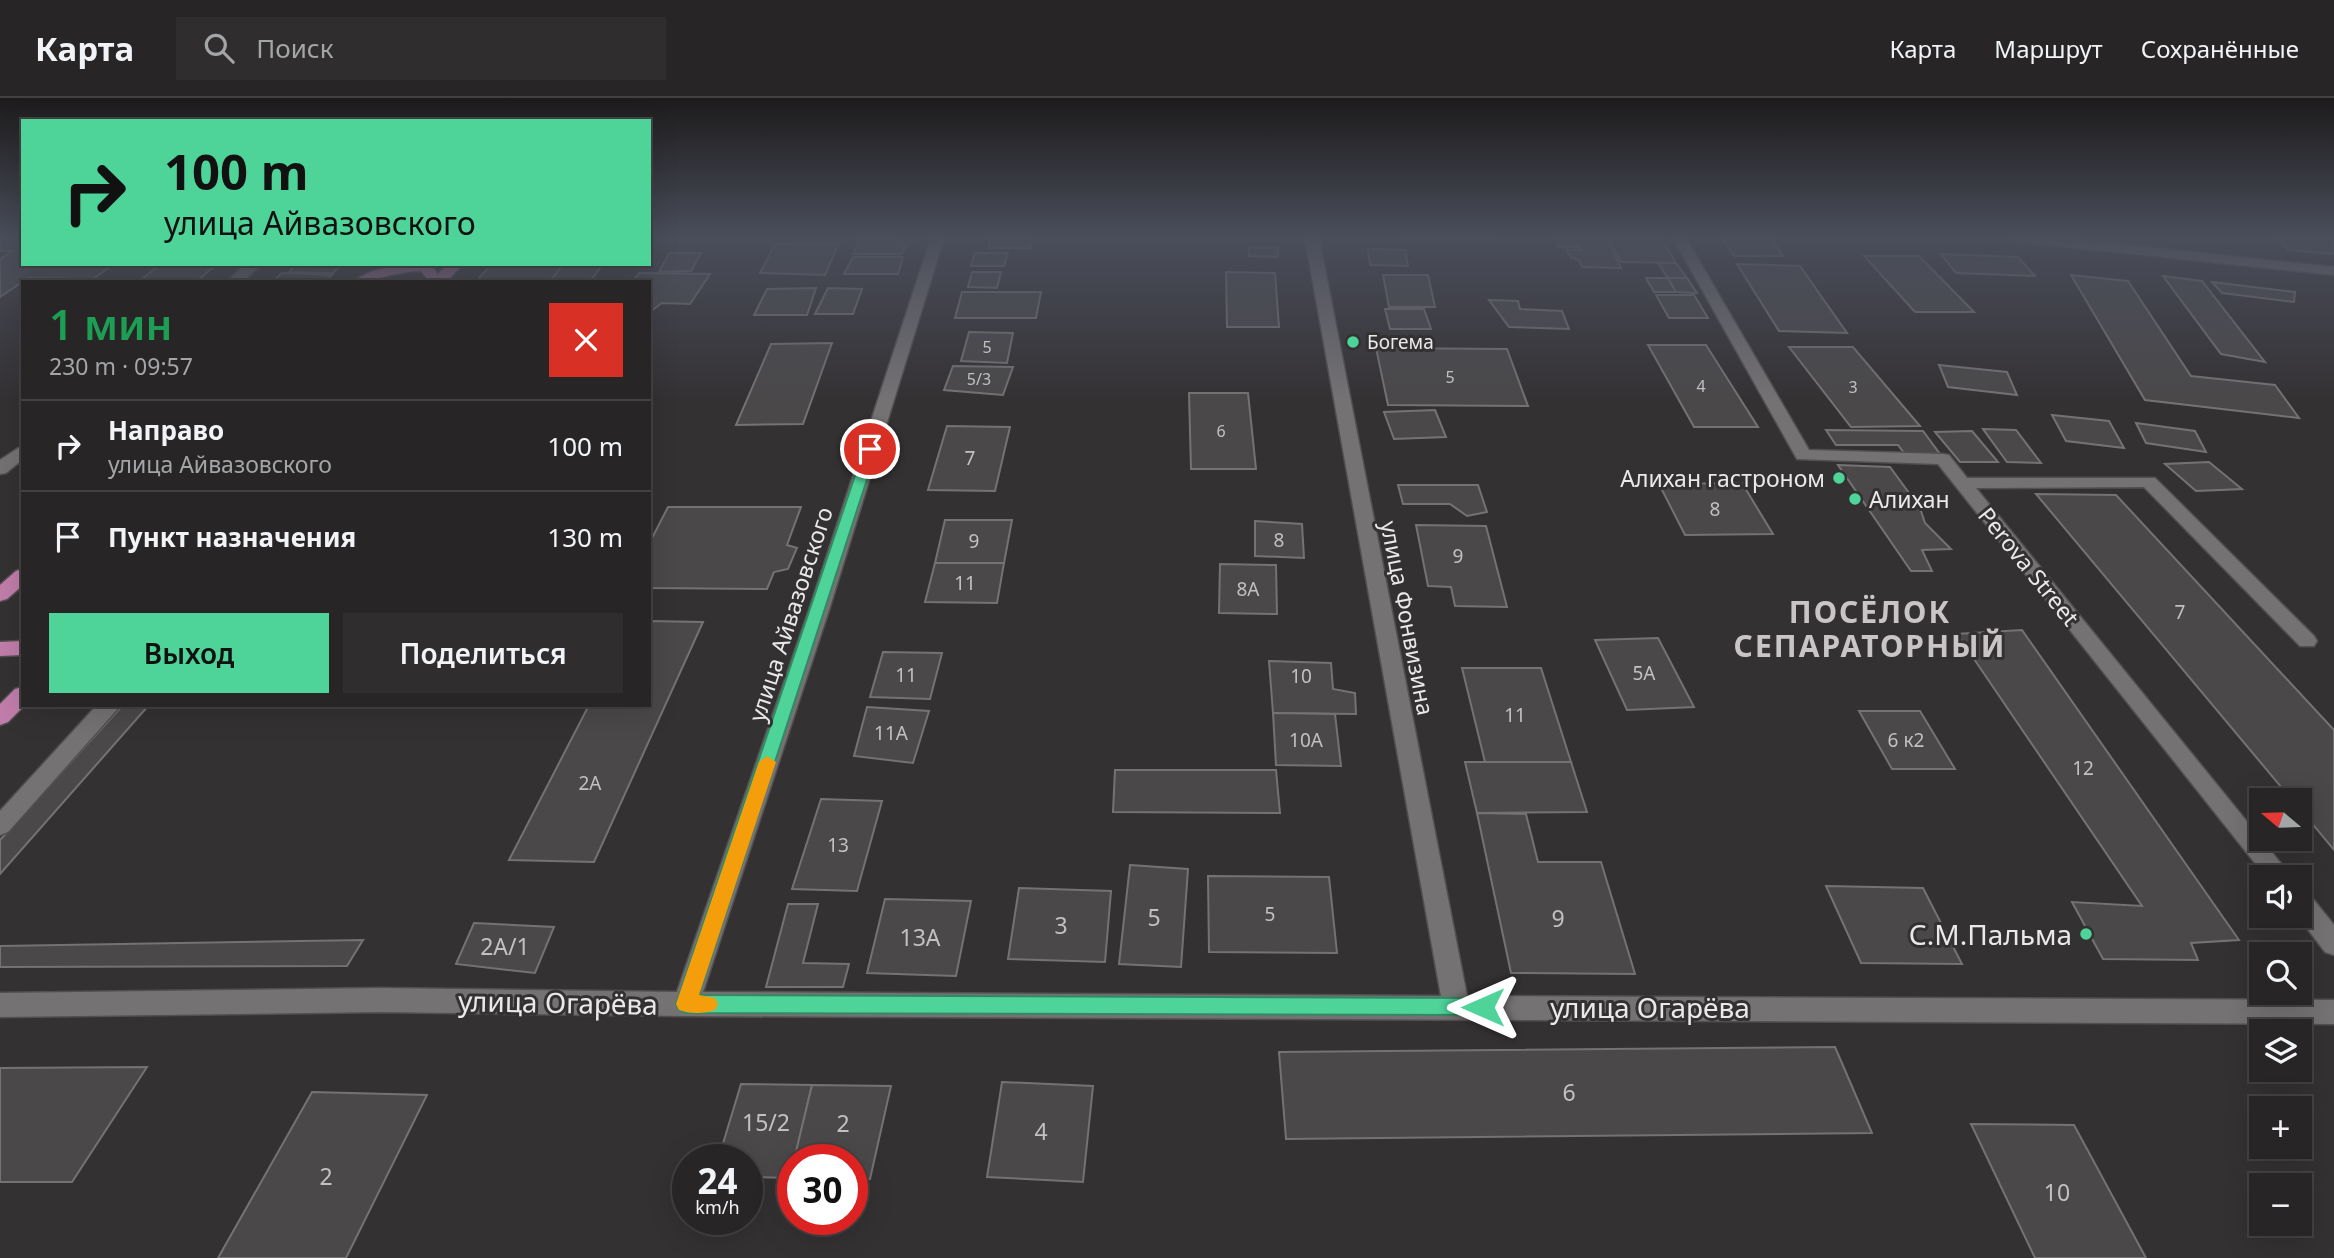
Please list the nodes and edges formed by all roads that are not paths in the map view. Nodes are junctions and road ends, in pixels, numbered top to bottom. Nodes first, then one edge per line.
1 (921, 292) edge
2 (1322, 292) edge
3 (1710, 292) edge
4 (21, 452) edge
5 (0, 469) edge
6 (1962, 483) junction
7 (21, 577) edge
8 (0, 595) edge
9 (2307, 641) dead end
10 (21, 648) edge
11 (0, 649) edge
12 (21, 696) edge
13 (108, 707) edge
14 (0, 717) edge
15 (0, 826) edge
16 (2270, 865) edge
17 (2312, 916) edge
18 (2334, 944) edge
19 (686, 1004) junction
20 (0, 1006) edge
21 (1456, 1006) junction
22 (2334, 1012) edge

1 - 19 street, улица Айвазовского
2 - 21 street, улица Фонвизина
3 - 6 street, Perova Street
4 - 5 street
6 - 9 street
6 - 16 street, Perova Street
7 - 8 main road
10 - 11 main road
12 - 14 main road
13 - 15 street
17 - 18 street
19 - 20 street, улица Огарёва
19 - 21 street, улица Огарёва
21 - 22 street, улица Огарёва

